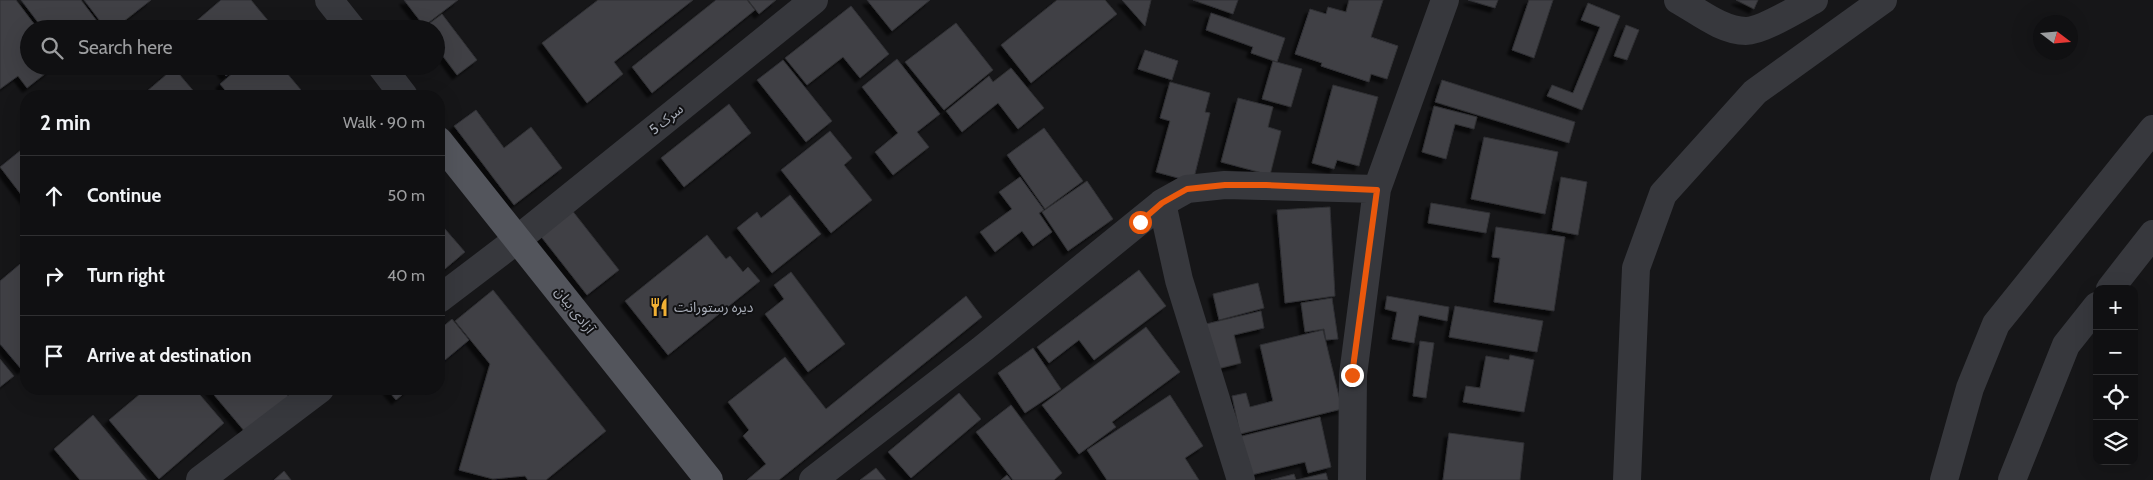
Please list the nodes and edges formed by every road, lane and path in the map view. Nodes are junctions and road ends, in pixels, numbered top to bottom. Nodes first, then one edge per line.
1 (329, 0) edge
2 (814, 0) edge
3 (1445, 0) edge
4 (1678, 0) edge
5 (1814, 0) edge
6 (1884, 0) edge
7 (345, 20) edge
8 (388, 75) edge
9 (399, 90) edge
10 (2153, 129) edge
11 (445, 148) edge
12 (1377, 190) junction
13 (1162, 203) junction
14 (2153, 234) edge
15 (518, 239) junction
16 (2113, 285) edge
17 (445, 294) edge
18 (2093, 311) edge
19 (312, 395) edge
20 (200, 480) edge
21 (709, 480) edge
22 (813, 480) edge
23 (1241, 480) edge
24 (1352, 480) edge
25 (1628, 480) edge
26 (1944, 480) edge
27 (2012, 480) edge

1 - 7 street
2 - 15 street, سرک 5
3 - 12 street
4 - 5 street
6 - 25 street
8 - 9 street
10 - 26 street
11 - 15 main road, آزادی بیان
12 - 13 street
12 - 24 street
13 - 22 street
13 - 23 street
14 - 16 street
15 - 17 street, سرک 5
15 - 21 main road, آزادی بیان
18 - 27 street
19 - 20 street

